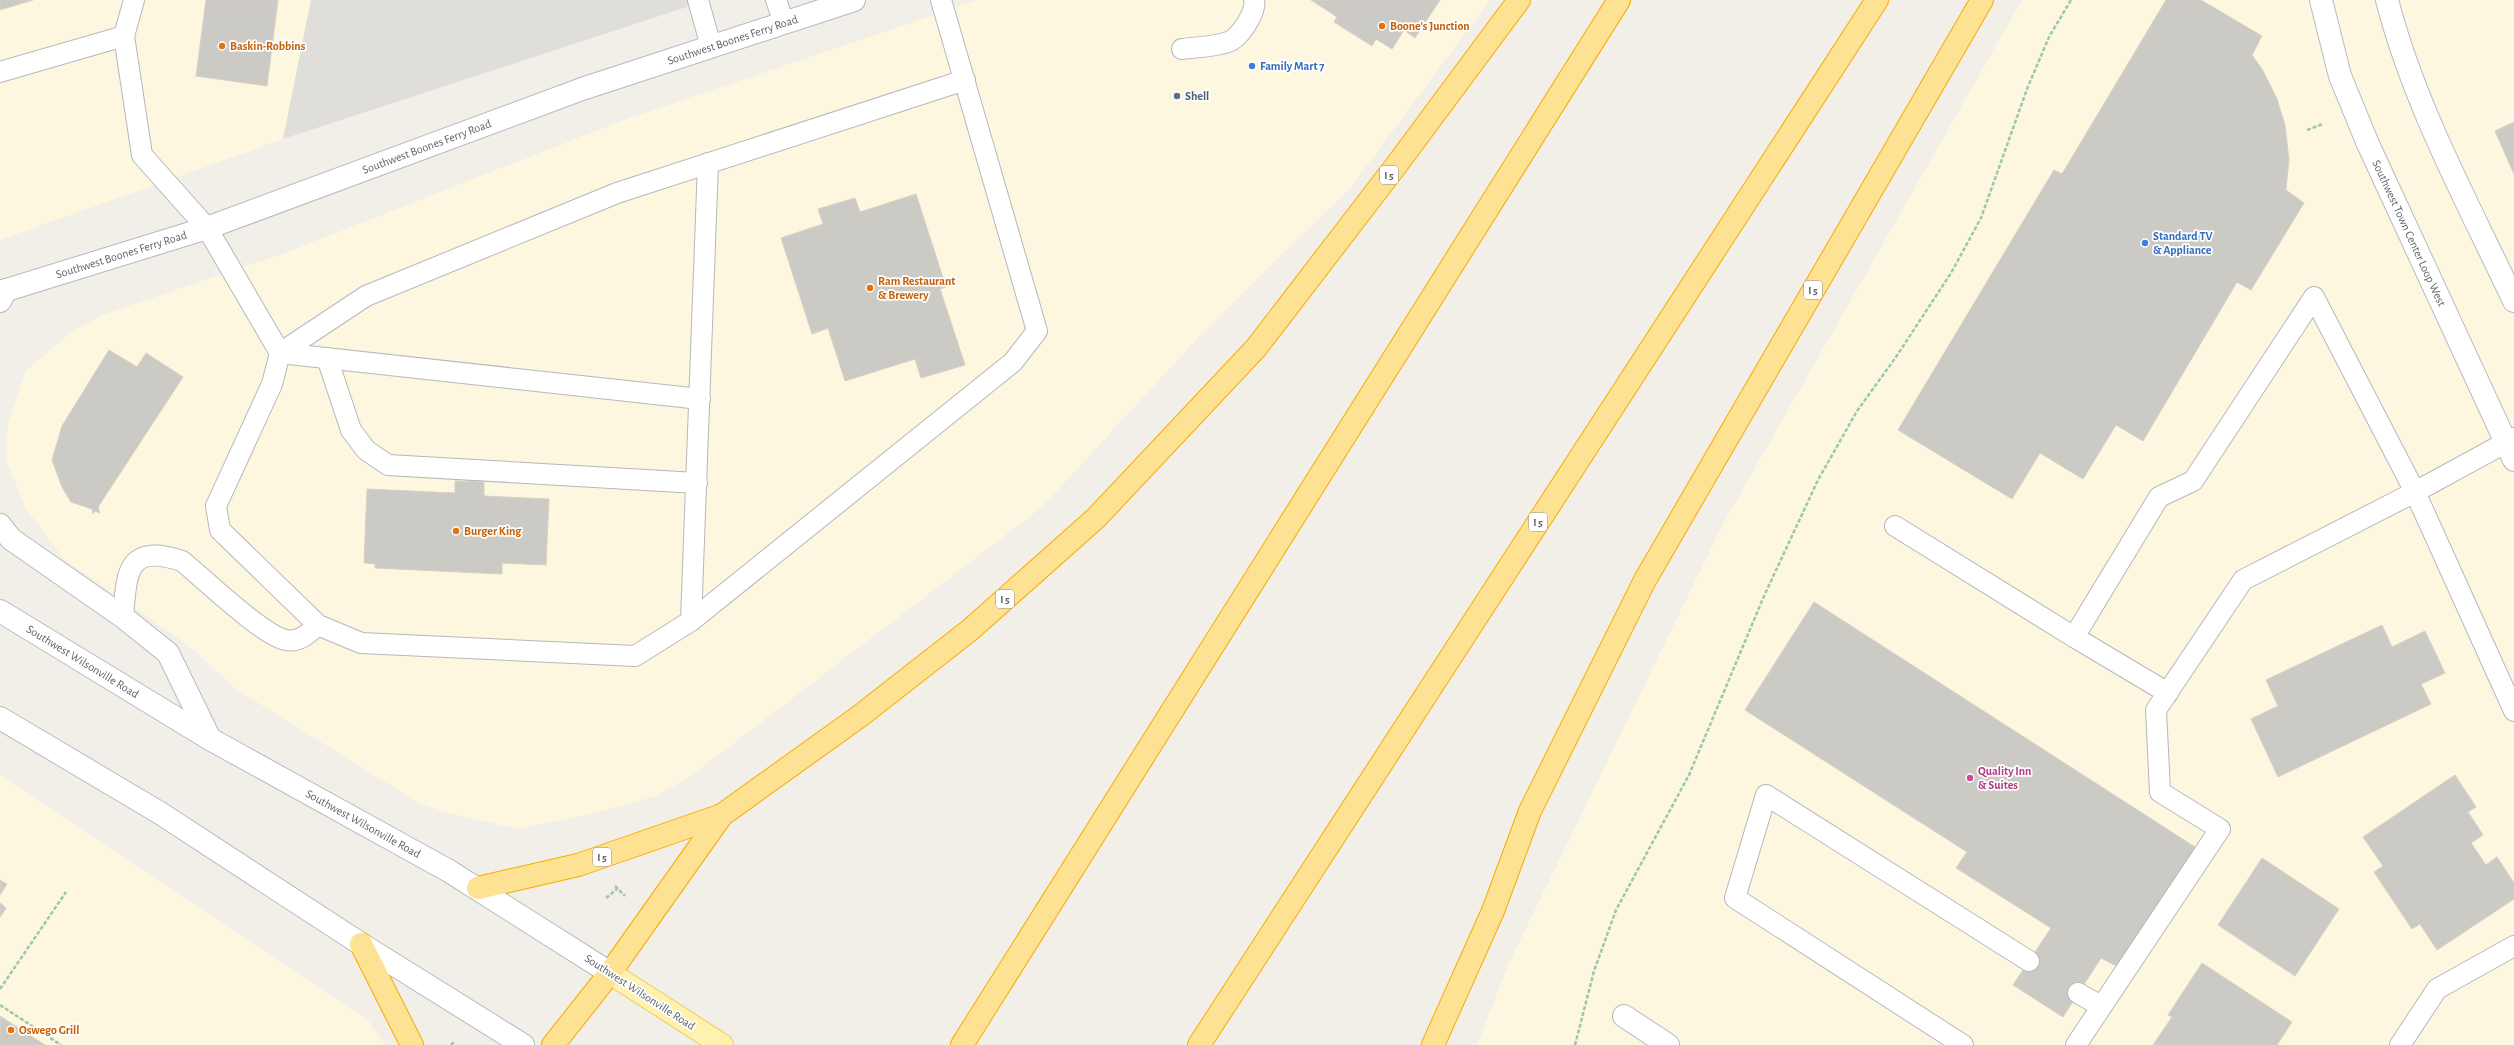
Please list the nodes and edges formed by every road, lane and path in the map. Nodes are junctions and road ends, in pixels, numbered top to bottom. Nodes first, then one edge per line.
1 (134, 0) edge
2 (698, 0) edge
3 (776, 0) edge
4 (854, 0) edge
5 (941, 0) edge
6 (1254, 0) edge
7 (1519, 0) edge
8 (1620, 0) edge
9 (1877, 0) edge
10 (1982, 0) edge
11 (2071, 0) edge
12 (2321, 0) edge
13 (2387, 0) edge
14 (784, 23) junction
15 (124, 36) junction
16 (711, 46) junction
17 (1182, 48) dead end
18 (0, 72) edge
19 (965, 80) junction
20 (2323, 124) dead end
21 (2308, 130) dead end
22 (708, 163) junction
23 (207, 228) junction
24 (2, 294) edge
25 (2514, 301) edge
26 (280, 353) junction
27 (327, 358) junction
28 (700, 399) junction
29 (2511, 446) edge
30 (697, 483) junction
31 (2415, 492) junction
32 (0, 525) edge
33 (1895, 526) dead end
34 (0, 611) edge
35 (123, 617) junction
36 (692, 621) junction
37 (318, 625) junction
38 (2074, 637) junction
39 (2168, 693) junction
40 (2514, 711) edge
41 (0, 718) edge
42 (210, 739) junction
43 (722, 815) junction
44 (478, 888) junction
45 (66, 892) dead end
46 (626, 897) dead end
47 (606, 898) dead end
48 (361, 944) junction
49 (2514, 946) edge
50 (2029, 961) dead end
51 (610, 974) junction
52 (0, 990) edge
53 (2078, 993) dead end
54 (0, 1006) edge
55 (2101, 1006) junction
56 (1624, 1016) dead end
57 (456, 1041) dead end
58 (964, 1042) edge
59 (61, 1045) edge
60 (412, 1045) edge
61 (451, 1045) edge
62 (523, 1045) edge
63 (553, 1045) edge
64 (722, 1045) edge
65 (1199, 1045) edge
66 (1433, 1045) edge
67 (1575, 1045) edge
68 (1668, 1045) edge
69 (1963, 1045) edge
70 (2076, 1045) edge
71 (2400, 1045) edge

1 - 15 lane
2 - 16 lane
3 - 14 lane
4 - 14 main road, Southwest Boones Ferry Road
5 - 19 lane
6 - 17 lane
7 - 43 highway, I 5
8 - 58 highway
9 - 65 highway, I 5
10 - 66 highway, I 5
11 - 67 path
12 - 29 main road, Southwest Town Center Loop West
13 - 25 main road
14 - 16 main road, Southwest Boones Ferry Road
15 - 18 lane
15 - 23 lane
16 - 23 main road, Southwest Boones Ferry Road
19 - 22 lane
19 - 36 lane
20 - 21 path
22 - 26 lane
22 - 28 lane
23 - 24 main road, Southwest Boones Ferry Road
23 - 26 lane
26 - 27 lane
26 - 37 lane
27 - 28 lane
27 - 30 lane
28 - 30 lane
29 - 31 lane
30 - 36 lane
31 - 38 lane
31 - 39 lane
31 - 40 lane
32 - 35 main road
33 - 38 lane
34 - 42 main road, Southwest Wilsonville Road
35 - 37 lane
35 - 42 main road
36 - 37 lane
38 - 39 lane
39 - 55 lane
41 - 48 main road
42 - 44 main road, Southwest Wilsonville Road
43 - 44 highway, I 5
43 - 51 highway, I 5
44 - 51 main road, Southwest Wilsonville Road
45 - 52 path
46 - 47 path
48 - 60 highway
48 - 62 main road
49 - 71 lane
50 - 69 lane
51 - 63 highway, I 5
51 - 64 main road, Southwest Wilsonville Road
53 - 55 lane
54 - 59 path
55 - 70 lane
56 - 68 main road
57 - 61 path

